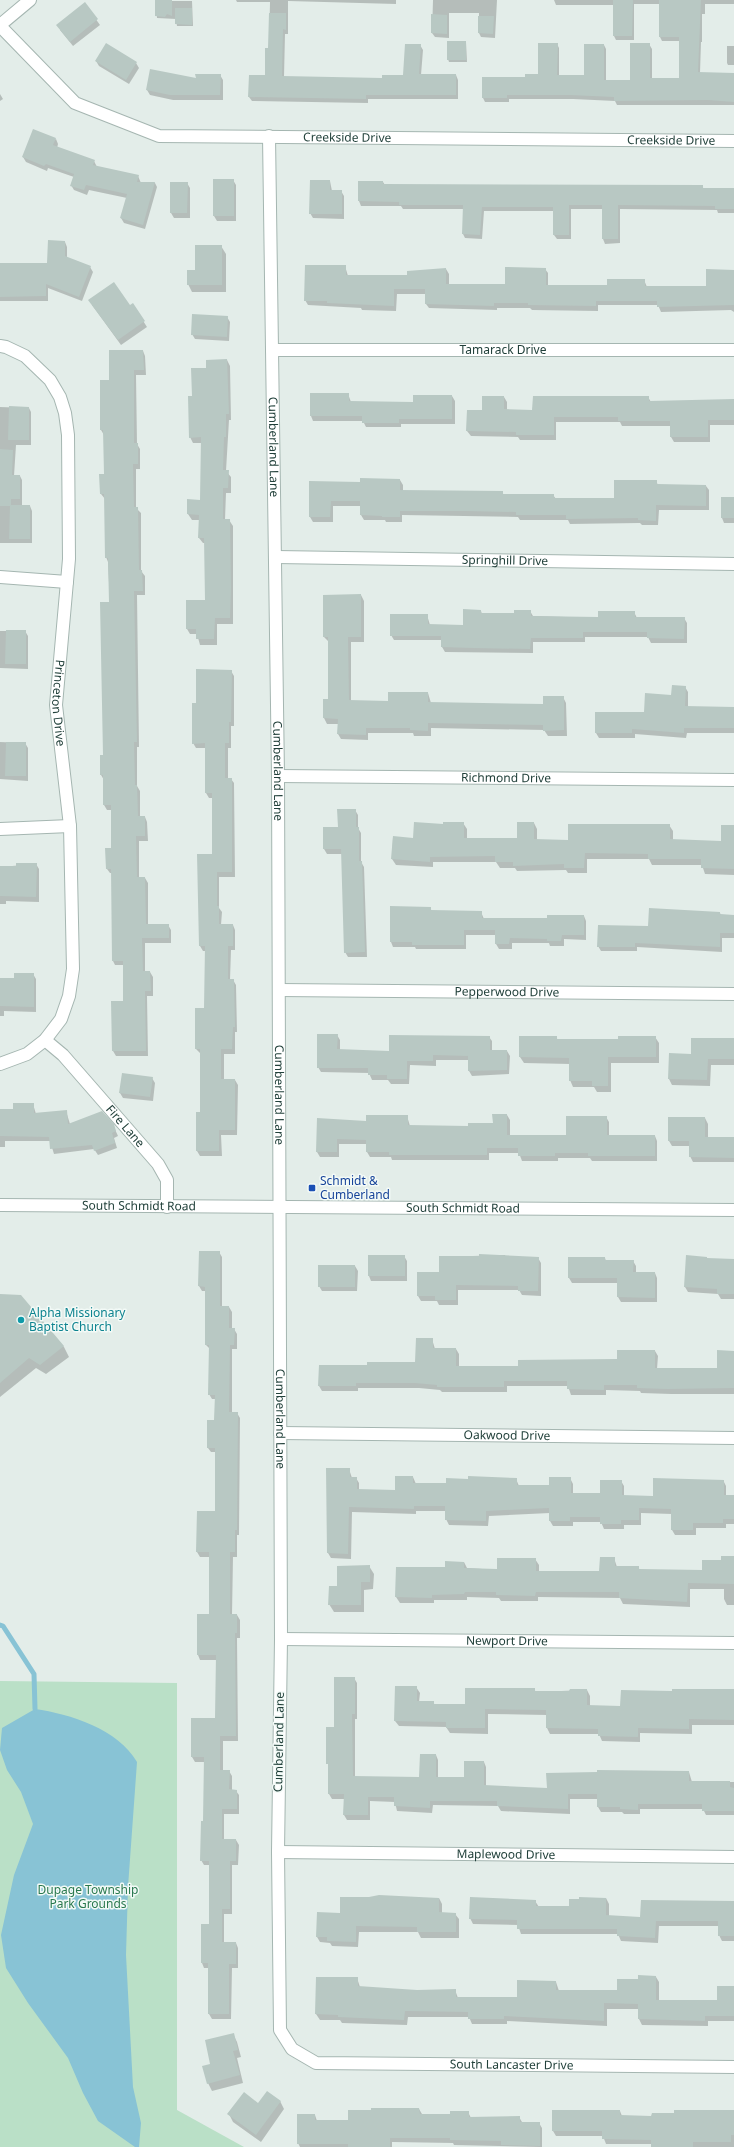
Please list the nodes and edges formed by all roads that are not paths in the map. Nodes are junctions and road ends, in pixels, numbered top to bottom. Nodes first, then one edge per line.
1 (30, 0) edge
2 (0, 25) edge
3 (270, 136) junction
4 (734, 141) edge
5 (0, 346) edge
6 (272, 350) junction
7 (734, 350) edge
8 (276, 557) junction
9 (734, 564) edge
10 (0, 577) edge
11 (67, 582) junction
12 (278, 776) junction
13 (734, 780) edge
14 (70, 826) junction
15 (0, 829) edge
16 (279, 990) junction
17 (734, 994) edge
18 (45, 1040) junction
19 (0, 1064) edge
20 (0, 1206) edge
21 (280, 1206) junction
22 (167, 1207) junction
23 (734, 1210) edge
24 (280, 1434) junction
25 (734, 1438) edge
26 (281, 1639) junction
27 (734, 1643) edge
28 (278, 1852) junction
29 (734, 1857) edge
30 (292, 2049) joint
31 (734, 2067) edge

1 - 2 street
2 - 3 street, Creekside Drive
3 - 4 street, Creekside Drive
3 - 6 street, Cumberland Lane
5 - 11 street, Princeton Drive
6 - 7 street, Tamarack Drive
6 - 8 street, Cumberland Lane
8 - 9 street, Springhill Drive
8 - 12 street, Cumberland Lane
10 - 11 street
11 - 14 street, Princeton Drive
12 - 13 street, Richmond Drive
12 - 16 street, Cumberland Lane
14 - 15 street
14 - 18 street, Princeton Drive
16 - 17 street, Pepperwood Drive
16 - 21 street, Cumberland Lane
18 - 19 street, Princeton Drive
18 - 22 street, Fire Lane
20 - 22 street, South Schmidt Road
21 - 22 street, South Schmidt Road
21 - 23 street, South Schmidt Road
21 - 24 street, Cumberland Lane
24 - 25 street, Oakwood Drive
24 - 26 street, Cumberland Lane
26 - 27 street, Newport Drive
26 - 28 street, Cumberland Lane
28 - 29 street, Maplewood Drive
28 - 30 street, Cumberland Lane
30 - 31 street, South Lancaster Drive

